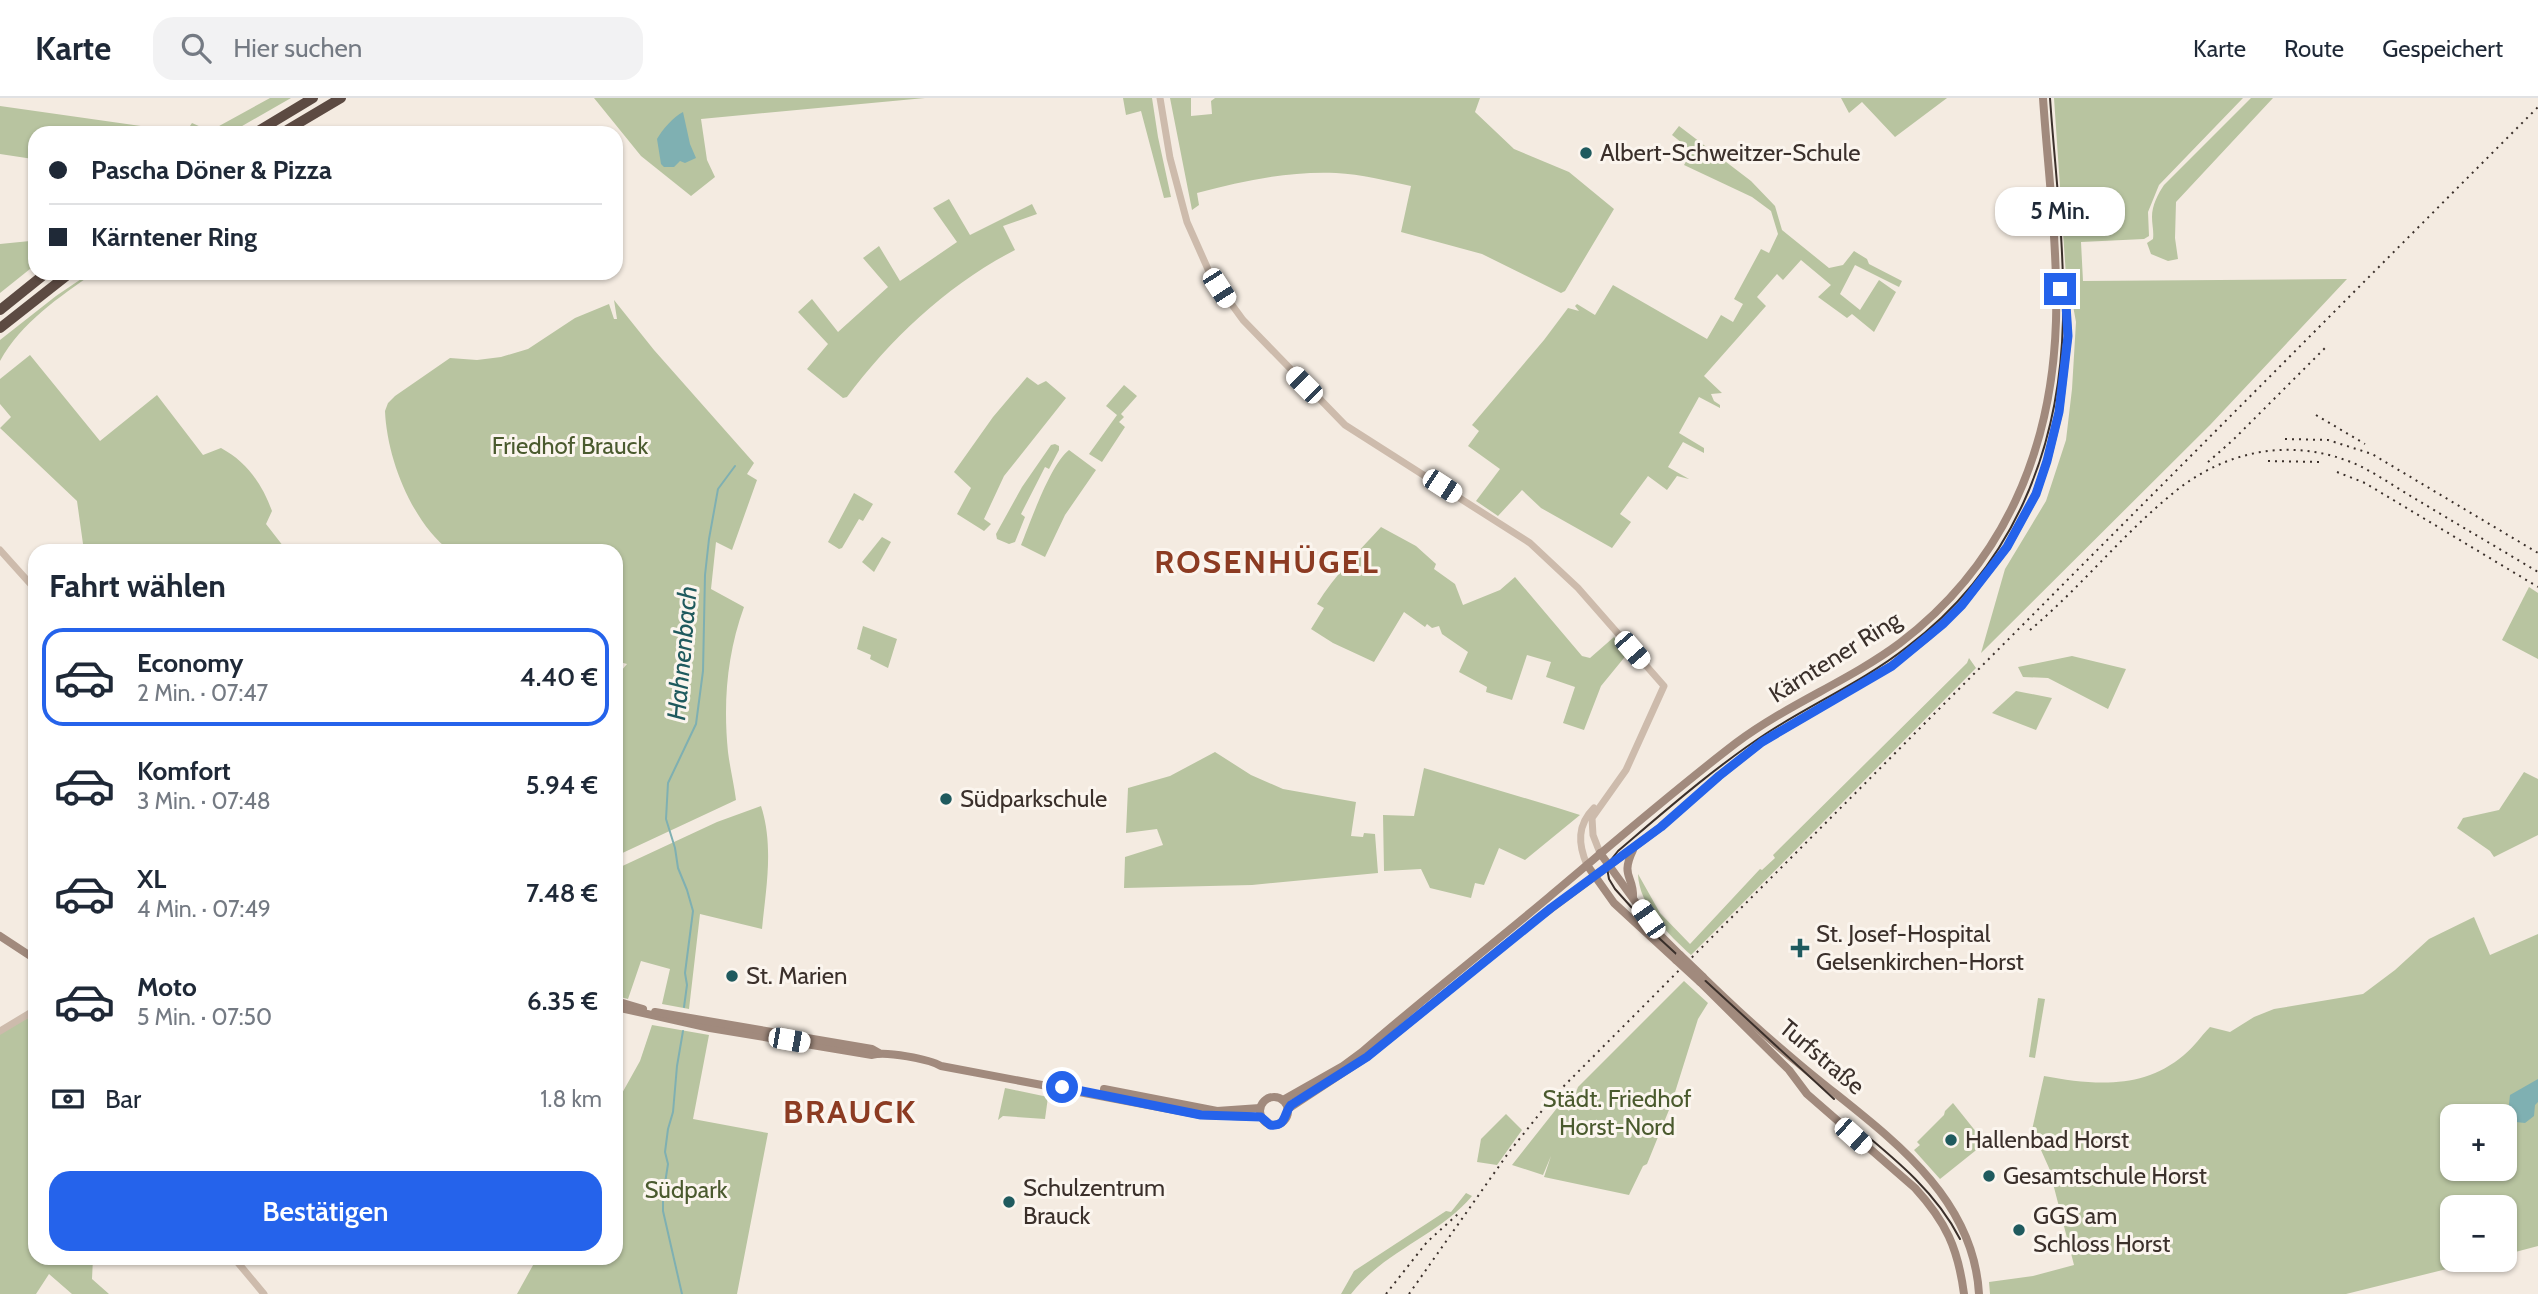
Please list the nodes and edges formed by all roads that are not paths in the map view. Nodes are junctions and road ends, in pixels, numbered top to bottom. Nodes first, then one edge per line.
1 (313, 98) edge
2 (341, 98) edge
3 (1160, 98) edge
4 (2043, 98) edge
5 (267, 126) edge
6 (294, 126) edge
7 (37, 280) edge
8 (61, 280) edge
9 (2055, 280) junction
10 (0, 310) edge
11 (0, 328) edge
12 (0, 550) edge
13 (28, 581) edge
14 (1600, 804) junction
15 (1633, 849) junction
16 (1600, 853) junction
17 (1587, 864) junction
18 (1608, 866) junction
19 (1594, 876) junction
20 (1633, 897) junction
21 (0, 936) edge
22 (28, 954) edge
23 (1678, 957) junction
24 (1460, 975) junction
25 (623, 1003) edge
26 (623, 1009) edge
27 (28, 1015) edge
28 (0, 1031) edge
29 (1775, 1049) junction
30 (879, 1053) junction
31 (1797, 1082) junction
32 (1283, 1100) junction
33 (1824, 1101) dead end
34 (1288, 1109) junction
35 (1260, 1113) junction
36 (240, 1265) edge
37 (264, 1294) edge
38 (1964, 1294) edge
39 (1979, 1294) edge

1 - 5 highway
2 - 6 highway
3 - 14 street
4 - 9 main road
7 - 10 highway
8 - 11 highway
9 - 15 main road, Kärntener Ring
9 - 16 main road, Kärntener Ring
12 - 13 street
14 - 16 street
14 - 17 street
15 - 18 main road, Kärntener Ring
15 - 20 main road
16 - 17 main road, Kärntener Ring
16 - 18 main road
17 - 19 main road
17 - 24 main road, Kärntener Ring
18 - 19 main road, Kärntener Ring
18 - 20 main road, Turfstraße
19 - 23 main road, Turfstraße
19 - 24 main road, Kärntener Ring
20 - 23 main road, Turfstraße
21 - 22 main road
23 - 29 main road, Turfstraße, bridge
24 - 32 main road
24 - 34 main road
25 - 30 main road
26 - 30 main road
27 - 28 street
29 - 31 main road, Turfstraße
29 - 39 main road, Turfstraße
30 - 35 main road
31 - 33 main road
31 - 38 main road, Turfstraße
32 - 34 main road
32 - 35 main road
34 - 35 main road
36 - 37 street

